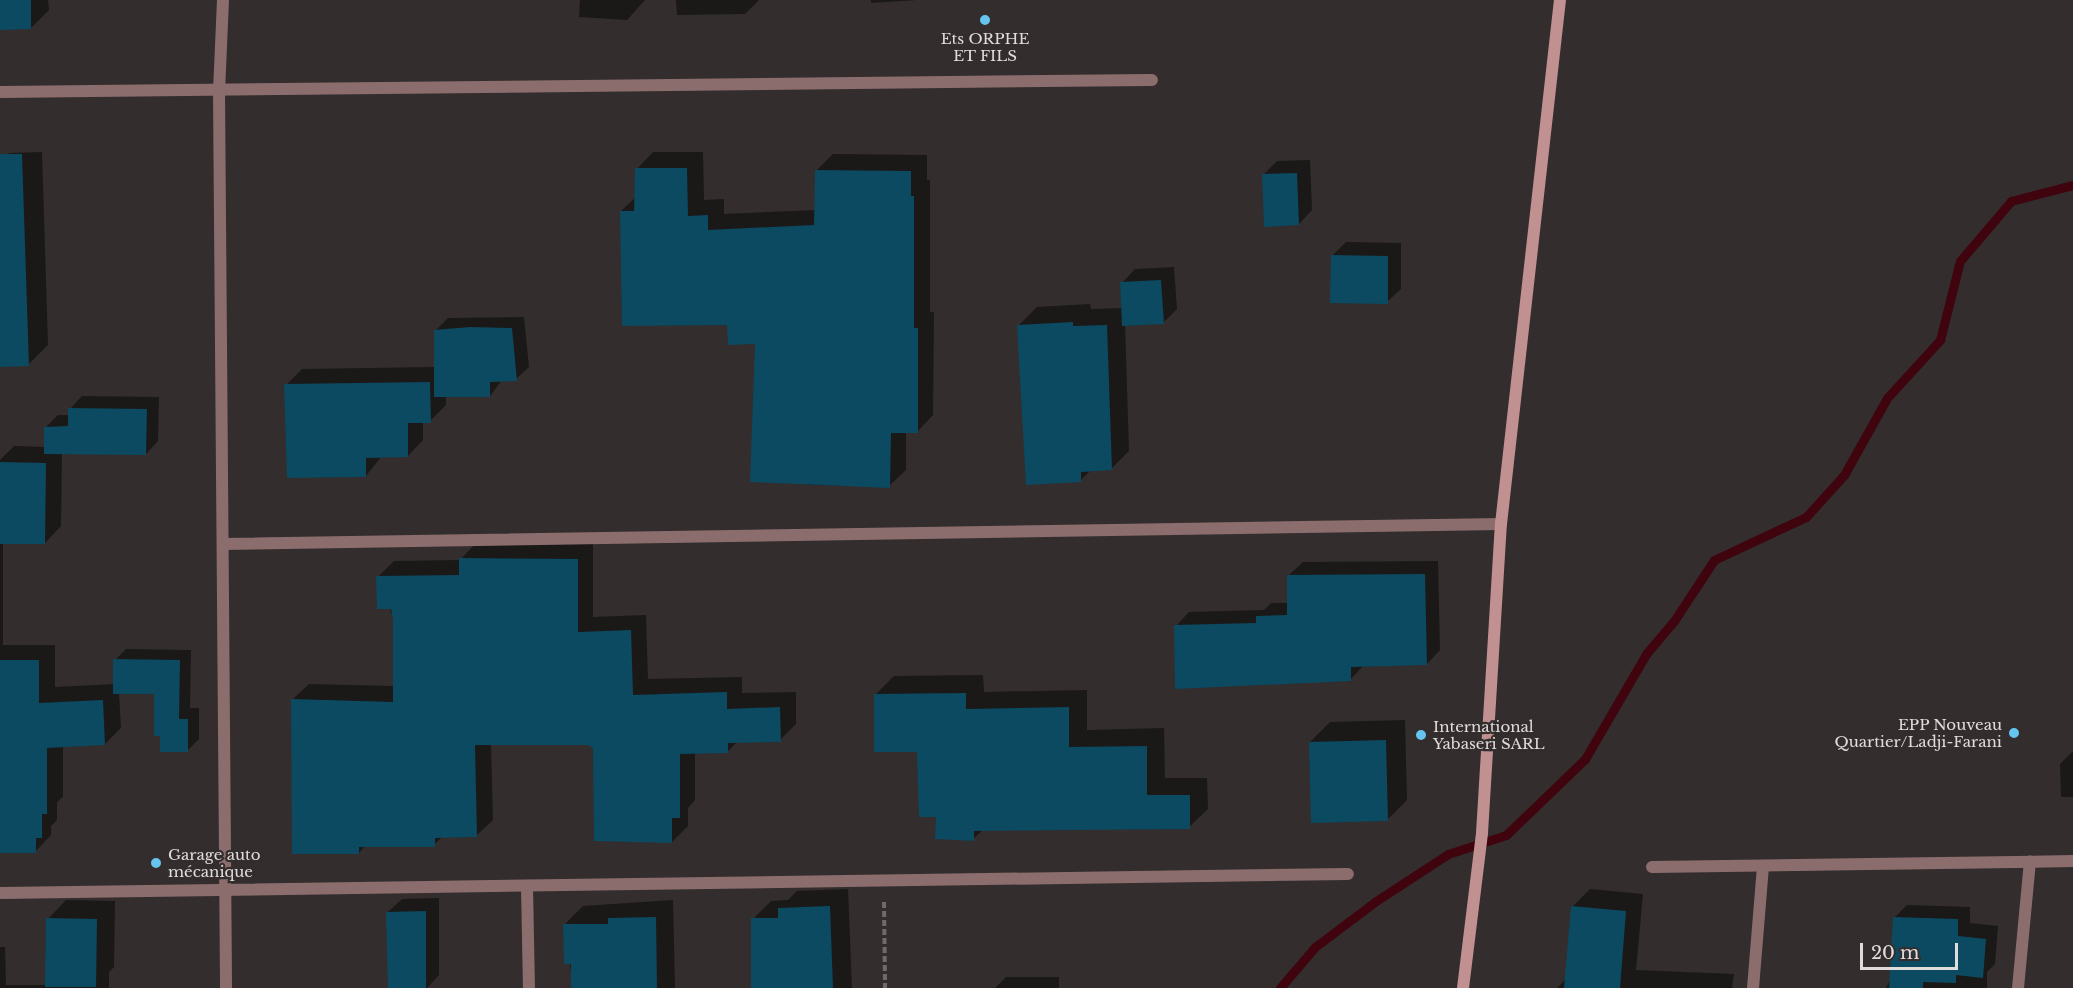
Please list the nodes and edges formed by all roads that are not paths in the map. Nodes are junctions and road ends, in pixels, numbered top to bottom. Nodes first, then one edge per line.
1 (223, 0) edge
2 (1560, 0) edge
3 (1152, 80) dead end
4 (219, 91) junction
5 (0, 92) edge
6 (1501, 524) junction
7 (223, 544) junction
8 (2073, 861) edge
9 (2030, 862) junction
10 (1763, 866) junction
11 (1652, 867) dead end
12 (1347, 874) dead end
13 (527, 886) junction
14 (225, 890) junction
15 (0, 893) edge
16 (226, 988) edge
17 (528, 988) edge
18 (1463, 988) edge
19 (1753, 988) edge
20 (2018, 988) edge

1 - 4 street
2 - 6 street
3 - 4 street
4 - 5 street
4 - 7 street
6 - 7 street
6 - 18 street
7 - 14 street
8 - 9 street
9 - 10 street
9 - 20 street
10 - 11 street
10 - 19 street
12 - 13 street
13 - 14 street
13 - 17 street
14 - 15 street
14 - 16 street

